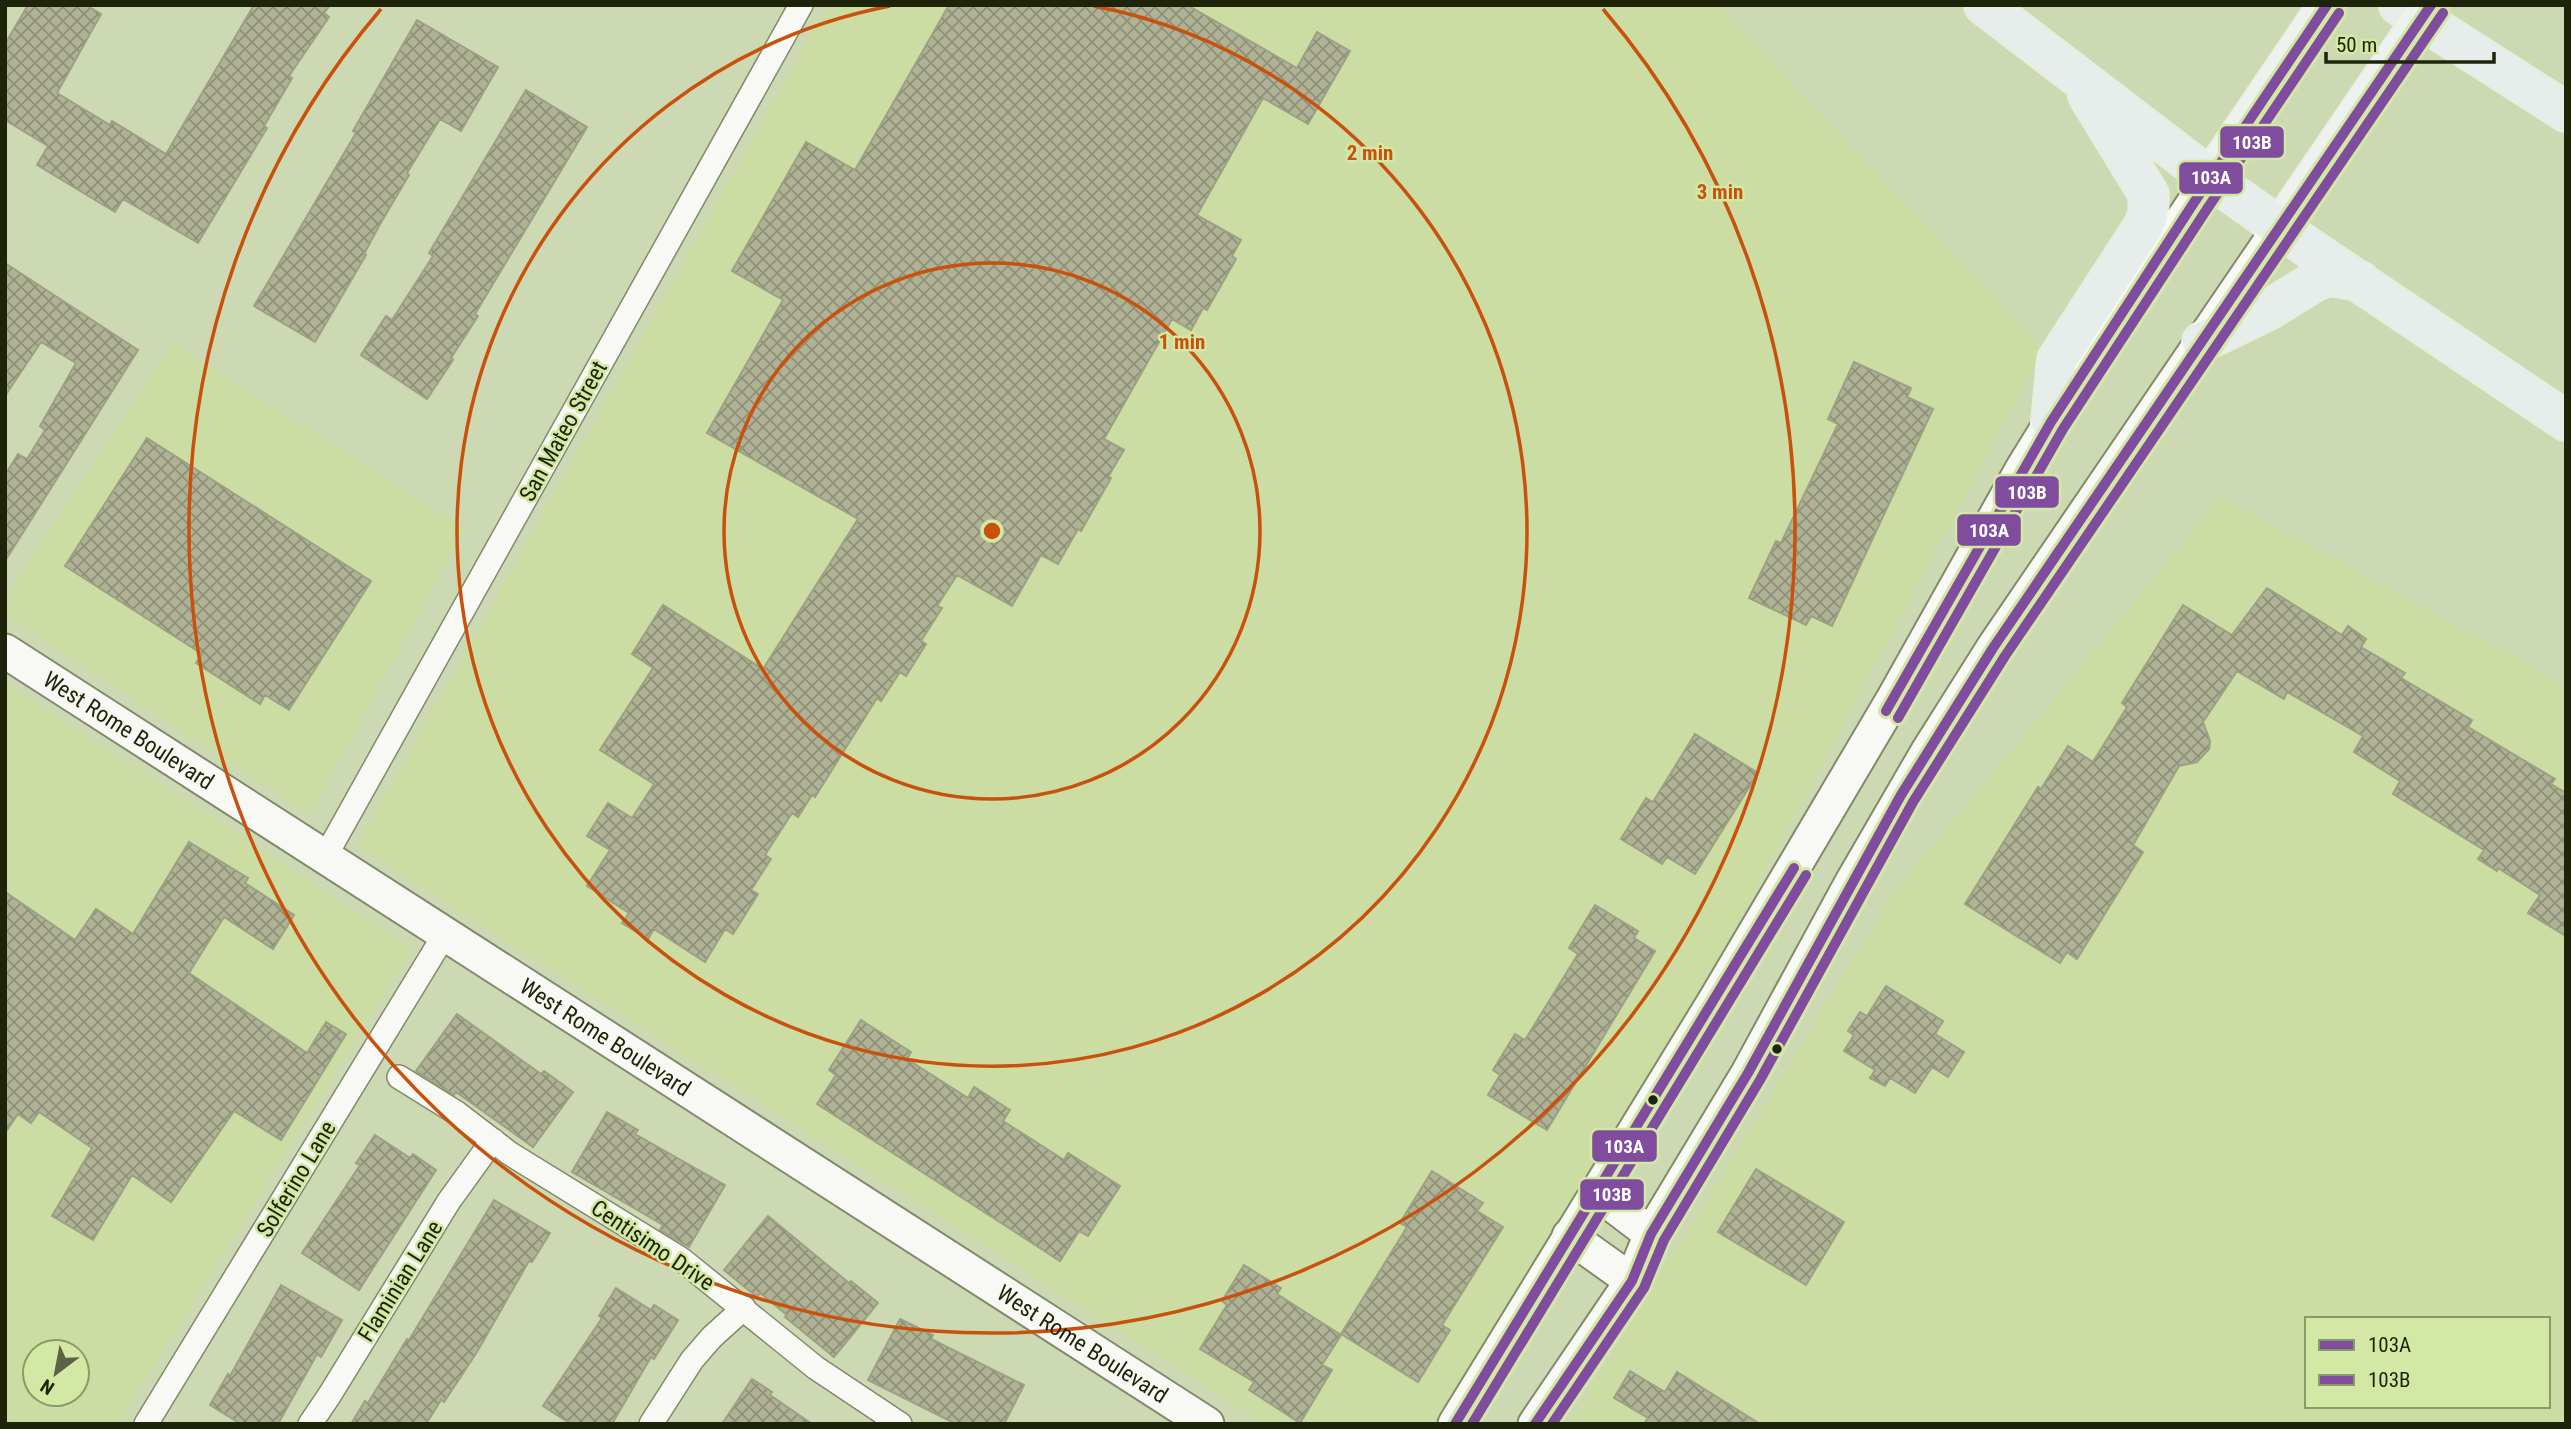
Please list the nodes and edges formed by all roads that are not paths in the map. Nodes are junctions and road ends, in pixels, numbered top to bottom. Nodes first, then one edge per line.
1 (801, 5) edge
2 (1983, 5) edge
3 (2327, 5) edge
4 (2399, 5) edge
5 (2431, 5) edge
6 (2076, 75) junction
7 (2566, 112) edge
8 (2210, 178) junction
9 (2280, 227) junction
10 (2360, 281) junction
11 (2202, 342) junction
12 (2566, 421) edge
13 (2050, 422) junction
14 (5, 651) edge
15 (325, 857) junction
16 (445, 934) junction
17 (399, 1077) dead end
18 (493, 1140) junction
19 (1597, 1193) junction
20 (1651, 1234) junction
21 (1569, 1236) junction
22 (1632, 1281) junction
23 (744, 1308) junction
24 (1490, 1367) junction
25 (146, 1424) edge
26 (310, 1424) edge
27 (651, 1424) edge
28 (900, 1424) edge
29 (1207, 1424) edge
30 (1455, 1424) edge
31 (1470, 1424) edge
32 (1535, 1424) edge

1 - 15 street, San Mateo Street
2 - 6 highway
3 - 8 main road
4 - 7 highway
5 - 9 main road, bridge
6 - 8 highway
6 - 13 highway
8 - 9 highway
8 - 13 main road
9 - 10 highway
9 - 11 main road
10 - 11 highway
10 - 12 highway
11 - 20 main road
13 - 19 main road
14 - 15 main road, West Rome Boulevard
15 - 16 main road, West Rome Boulevard
16 - 25 street, Solferino Lane
16 - 29 main road, West Rome Boulevard
17 - 18 street, Centisimo Drive
18 - 23 street, Centisimo Drive
18 - 26 street, Flaminian Lane
19 - 20 main road
19 - 21 main road
20 - 22 main road
21 - 22 main road
21 - 24 main road
22 - 32 main road
23 - 27 street
23 - 28 street, Centisimo Drive
24 - 30 main road
24 - 31 main road

